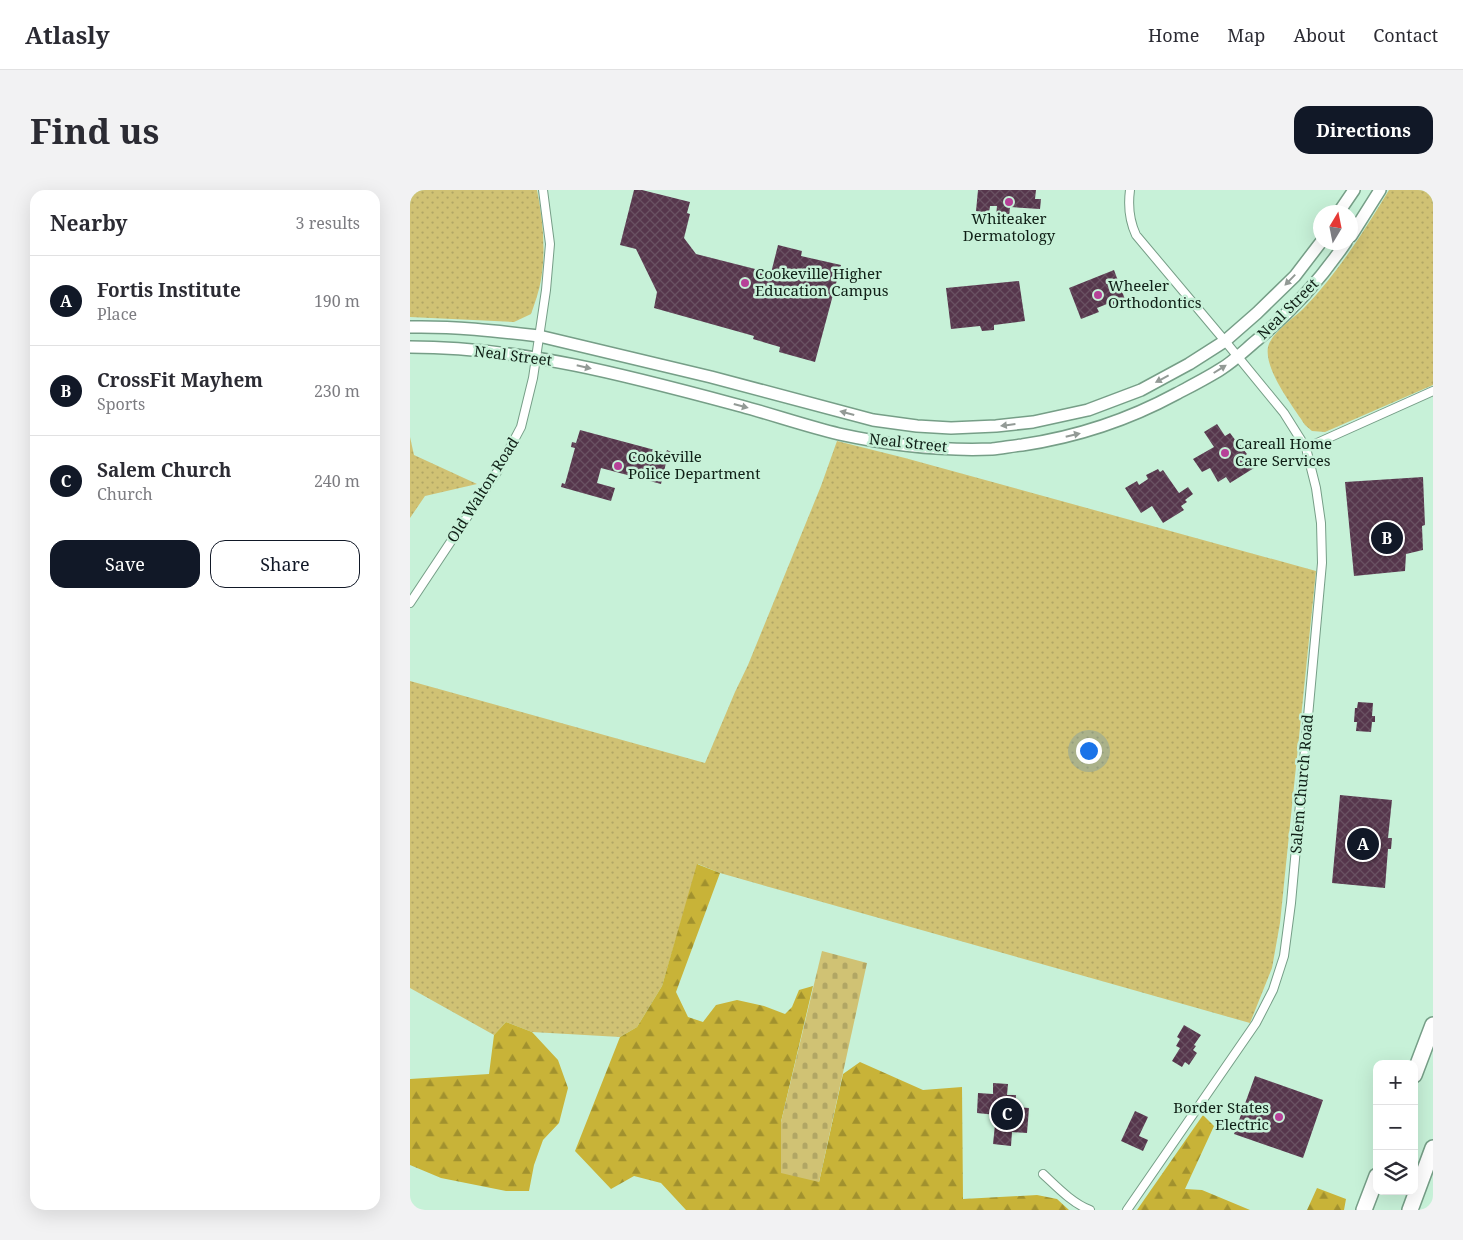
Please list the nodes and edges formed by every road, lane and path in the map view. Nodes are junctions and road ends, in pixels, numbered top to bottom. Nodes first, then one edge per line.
1 (543, 190) edge
2 (1130, 190) edge
3 (1354, 190) edge
4 (1380, 190) edge
5 (1344, 205) edge
6 (1358, 224) edge
7 (1315, 250) edge
8 (1340, 250) edge
9 (410, 326) edge
10 (539, 336) junction
11 (1225, 340) junction
12 (410, 347) edge
13 (1238, 356) junction
14 (536, 358) junction
15 (1433, 391) edge
16 (1034, 422) junction
17 (1036, 443) junction
18 (1306, 448) junction
19 (410, 603) edge
20 (1433, 1025) edge
21 (1418, 1064) edge
22 (1433, 1148) edge
23 (1044, 1174) dead end
24 (1373, 1186) edge
25 (1090, 1210) edge
26 (1127, 1210) edge
27 (1364, 1210) edge
28 (1410, 1210) edge

1 - 10 street, Old Walton Road
2 - 11 street, Salem Church Road
3 - 5 main road
4 - 6 main road
7 -> 11 main road, Neal Street
8 - 13 main road, Neal Street
9 - 10 main road, Neal Street
10 - 14 street, Old Walton Road
16 -> 10 main road, Neal Street
11 - 13 street, Salem Church Road
11 -> 16 main road, Neal Street
12 - 14 main road, Neal Street
17 -> 13 main road, Neal Street
13 - 18 street, Salem Church Road
14 -> 17 main road, Neal Street
14 - 19 street, Old Walton Road
15 - 18 street
16 - 17 main road
18 - 26 street, Salem Church Road
20 - 21 highway
22 - 28 highway
23 - 25 street
24 - 27 highway

